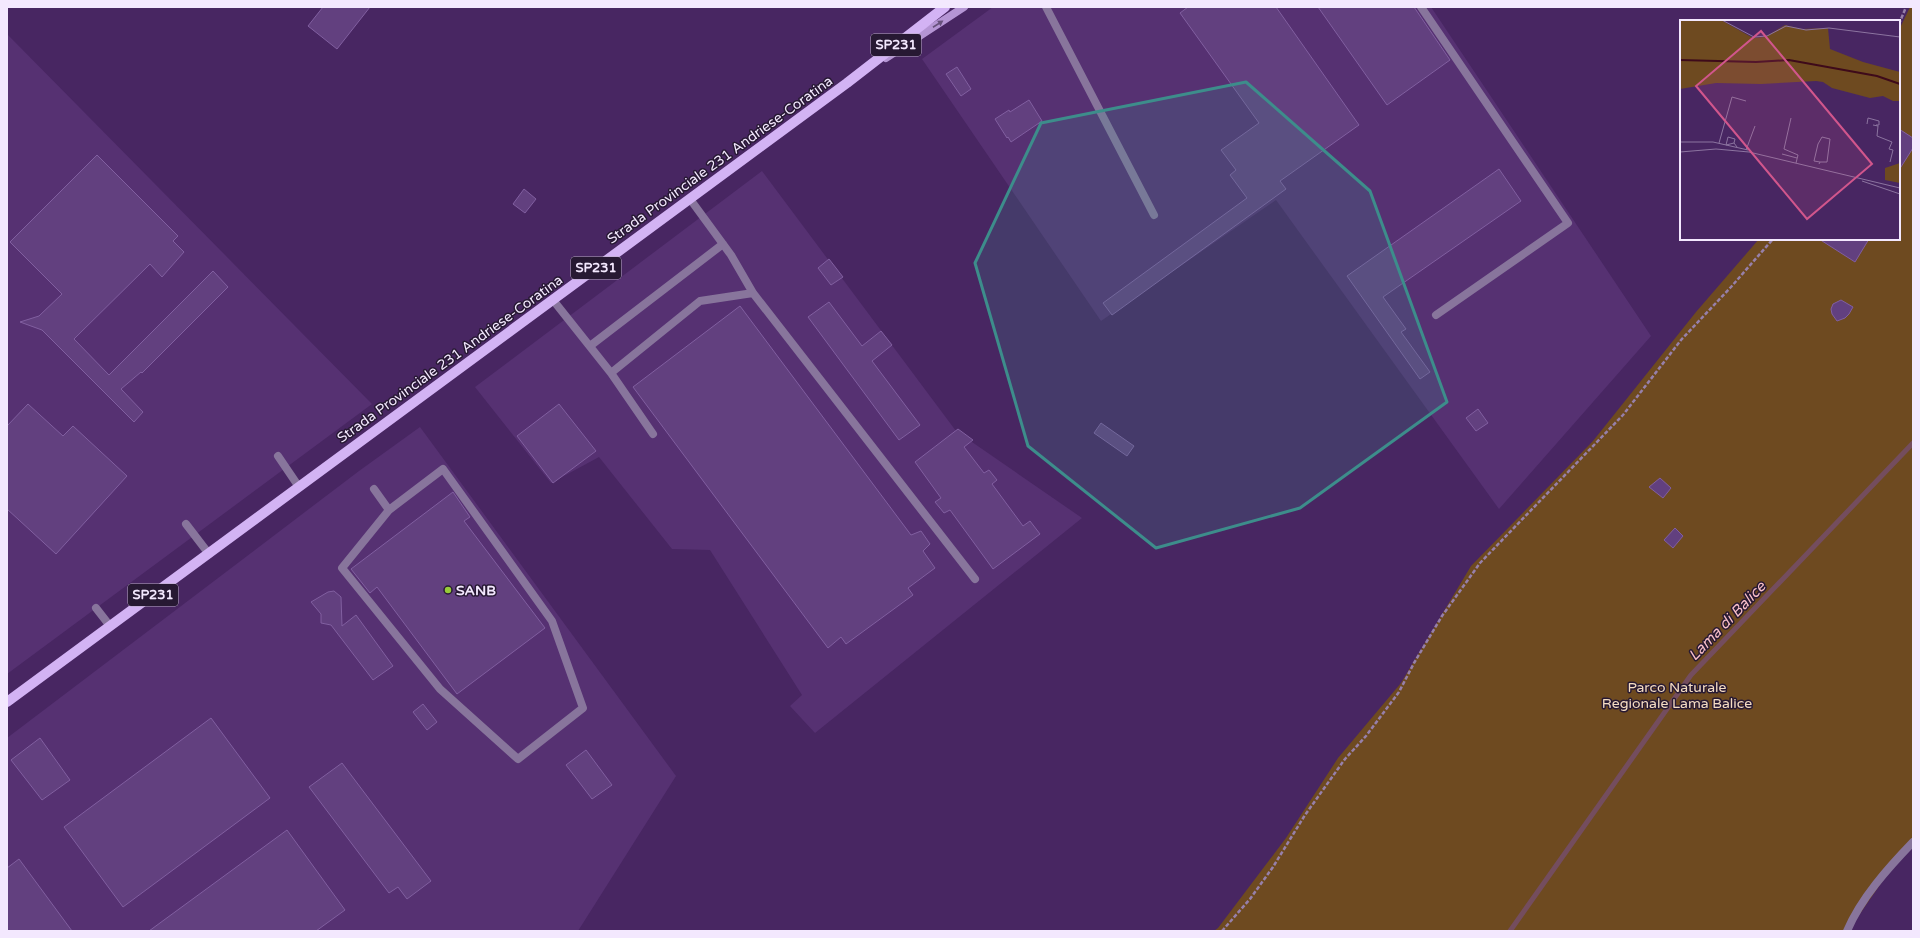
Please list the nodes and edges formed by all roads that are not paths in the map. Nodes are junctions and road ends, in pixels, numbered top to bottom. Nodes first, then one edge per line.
1 (945, 7) edge
2 (964, 7) edge
3 (1046, 7) edge
4 (1421, 7) edge
5 (847, 83) junction
6 (690, 199) junction
7 (1154, 214) dead end
8 (723, 244) junction
9 (753, 293) junction
10 (553, 300) junction
11 (1436, 315) dead end
12 (590, 346) junction
13 (611, 373) junction
14 (653, 434) dead end
15 (278, 456) dead end
16 (300, 487) junction
17 (374, 490) dead end
18 (389, 510) junction
19 (186, 524) dead end
20 (209, 554) junction
21 (975, 579) dead end
22 (96, 608) dead end
23 (110, 626) junction
24 (7, 702) edge
25 (1913, 842) edge
26 (1847, 931) edge

1 - 5 main road, Strada Provinciale 231 Andriese-Coratina / SP231
5 -> 2 street
3 - 7 street
4 - 11 street
5 - 6 main road, Strada Provinciale 231 Andriese-Coratina / SP231
6 - 8 street
6 - 10 main road, Strada Provinciale 231 Andriese-Coratina / SP231
8 - 9 street
8 - 12 street
9 - 13 street
9 - 21 street
10 - 12 street
10 - 16 main road, Strada Provinciale 231 Andriese-Coratina / SP231
12 - 13 street
13 - 14 street
15 - 16 street
16 - 20 main road, Strada Provinciale 231 Andriese-Coratina / SP231
17 - 18 street
18 - 18 street
19 - 20 street
20 - 23 main road, Strada Provinciale 231 Andriese-Coratina / SP231
22 - 23 street
23 - 24 main road, Strada Provinciale 231 Andriese-Coratina / SP231
25 - 26 street

